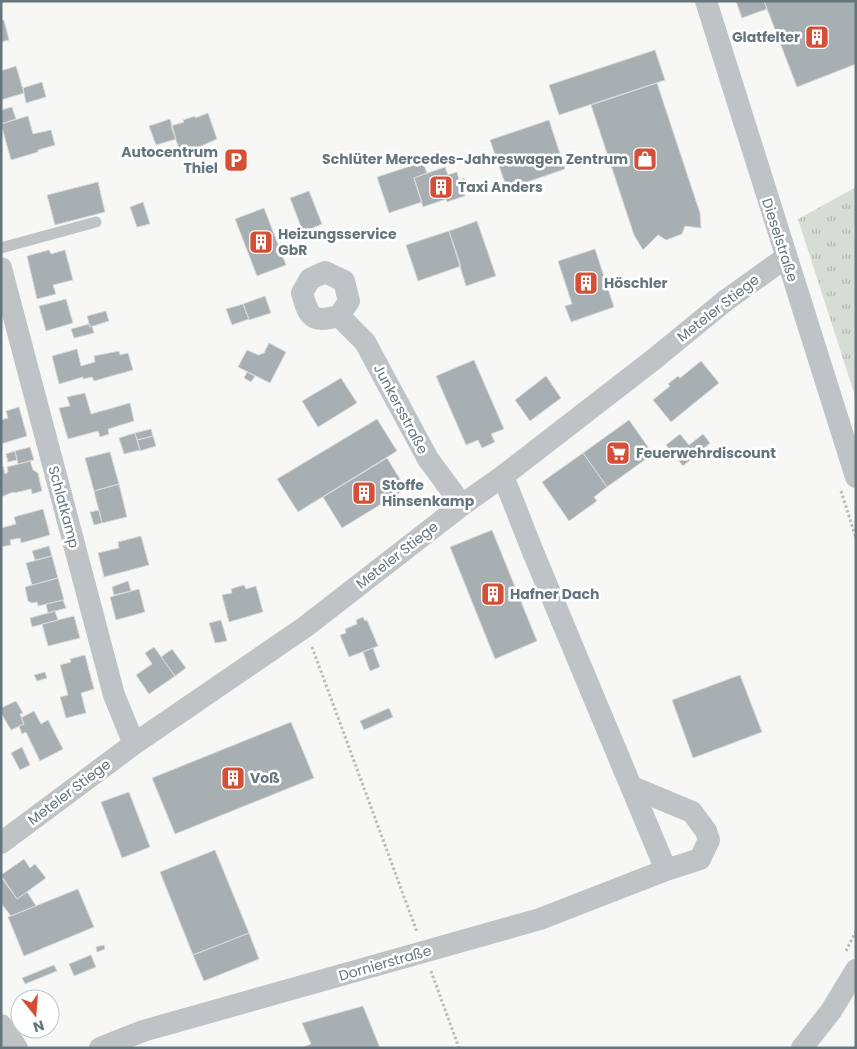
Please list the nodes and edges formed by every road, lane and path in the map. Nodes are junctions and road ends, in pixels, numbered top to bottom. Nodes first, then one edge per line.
1 (706, 1) edge
2 (96, 222) dead end
3 (1, 248) edge
4 (785, 258) junction
5 (1, 268) edge
6 (339, 316) dead end
7 (504, 476) junction
8 (856, 477) edge
9 (462, 505) junction
10 (305, 627) junction
11 (134, 744) junction
12 (632, 787) junction
13 (1, 843) edge
14 (666, 870) junction
15 (424, 952) junction
16 (856, 970) edge
17 (1, 1025) edge
18 (17, 1048) edge
19 (100, 1048) edge
20 (459, 1048) edge
21 (802, 1048) edge

1 - 4 street, Dieselstraße
2 - 3 lane
4 - 7 street, Meteler Stiege
4 - 8 street, Dieselstraße
5 - 11 street, Schlatkamp
6 - 9 street, Junkersstraße
7 - 9 street, Meteler Stiege
7 - 12 street
9 - 10 street, Meteler Stiege
10 - 11 street, Meteler Stiege
10 - 15 path
11 - 13 street, Meteler Stiege
12 - 14 street
12 - 14 street, Dornierstraße
14 - 15 street, Dornierstraße
15 - 19 street, Dornierstraße
15 - 20 path
16 - 21 street
17 - 18 street

